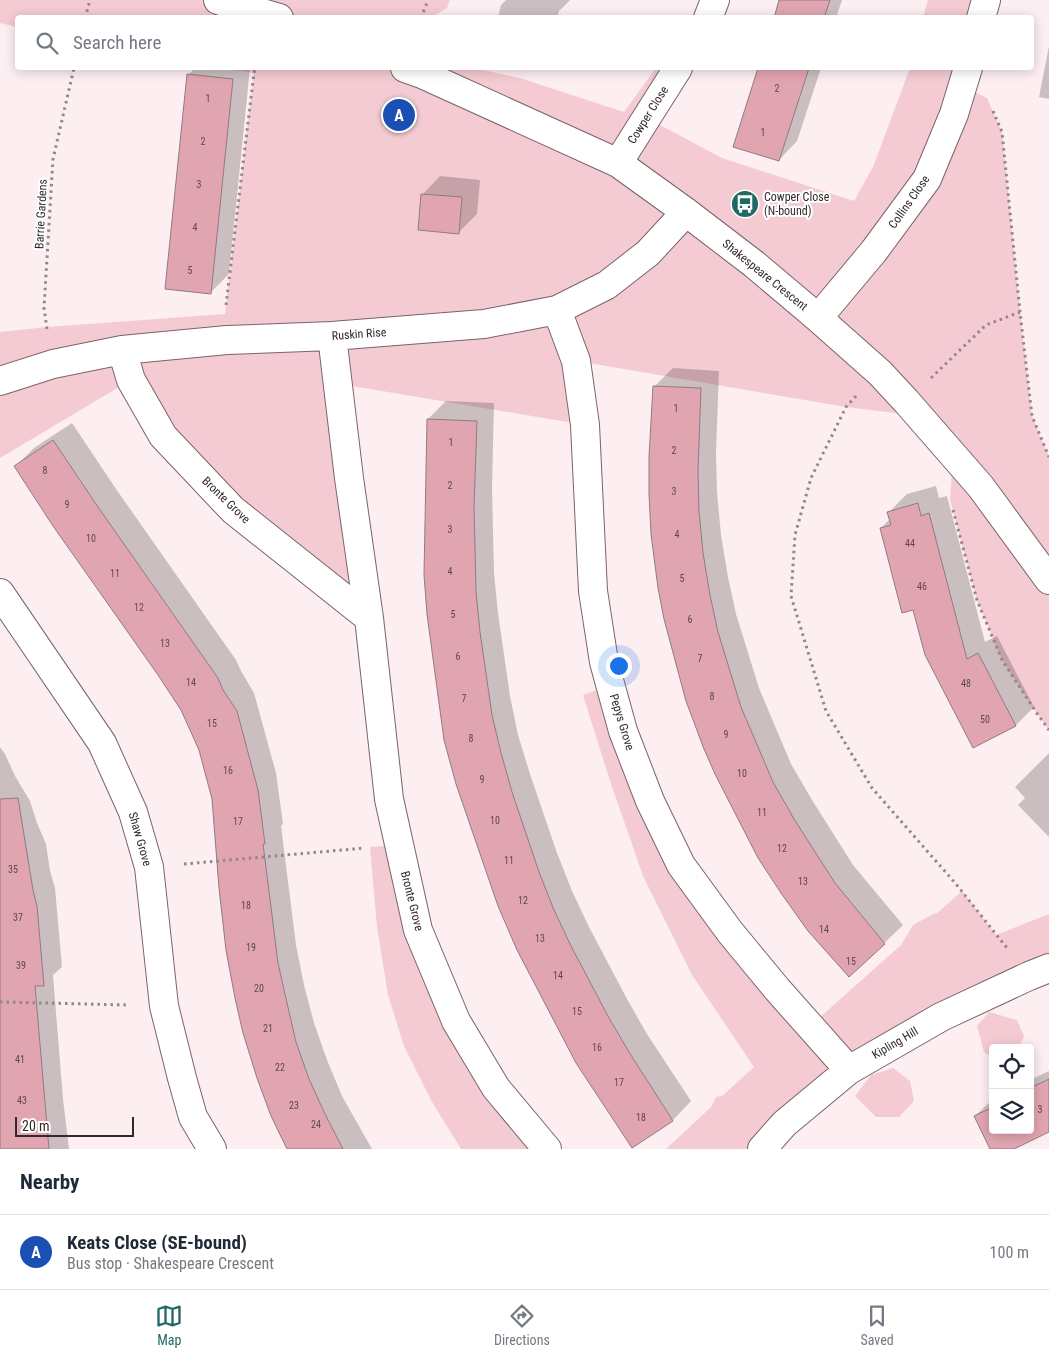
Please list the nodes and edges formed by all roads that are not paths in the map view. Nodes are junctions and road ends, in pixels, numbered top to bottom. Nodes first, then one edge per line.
1 (218, 0) edge
2 (715, 0) edge
3 (986, 0) edge
4 (277, 11) edge
5 (709, 15) edge
6 (982, 15) edge
7 (411, 70) edge
8 (677, 70) edge
9 (965, 77) edge
10 (618, 163) junction
11 (686, 212) junction
12 (557, 310) junction
13 (818, 318) junction
14 (332, 336) junction
15 (122, 350) junction
16 (0, 381) edge
17 (1049, 580) edge
18 (0, 593) edge
19 (369, 618) junction
20 (1039, 972) edge
21 (848, 1070) junction
22 (193, 1117) junction
23 (190, 1149) edge
24 (212, 1149) edge
25 (547, 1149) edge
26 (762, 1149) edge

1 - 4 street
2 - 5 street
3 - 6 street
7 - 10 street, Shakespeare Crescent
8 - 10 street, Cowper Close
9 - 13 street, Collins Close
10 - 11 street, Shakespeare Crescent
11 - 12 street, Ruskin Rise
11 - 13 street, Shakespeare Crescent
12 - 14 street, Ruskin Rise
12 - 21 street, Pepys Grove
13 - 17 street, Shakespeare Crescent
14 - 15 street, Ruskin Rise
14 - 19 street, Bronte Grove
15 - 16 street, Ruskin Rise
15 - 19 street, Bronte Grove
18 - 22 street, Shaw Grove
19 - 25 street, Bronte Grove
20 - 21 street, Kipling Hill
21 - 26 street, Kipling Hill
22 - 23 street, Shaw Grove
22 - 24 street, Shaw Grove

